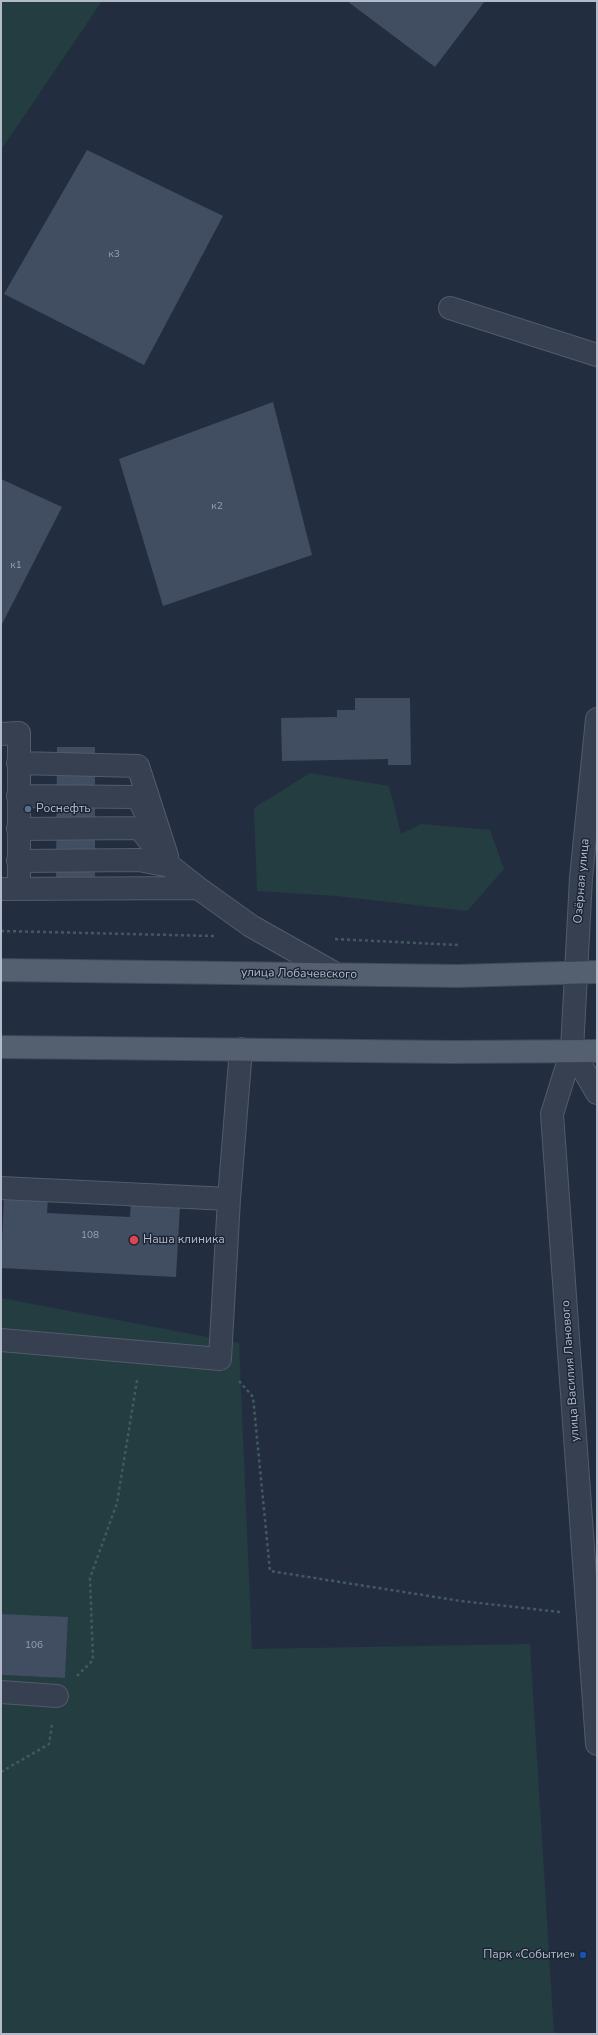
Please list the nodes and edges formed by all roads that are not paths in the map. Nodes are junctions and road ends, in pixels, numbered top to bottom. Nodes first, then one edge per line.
1 (450, 308) dead end
2 (597, 355) edge
3 (597, 719) edge
4 (1, 734) edge
5 (18, 763) junction
6 (18, 796) junction
7 (18, 829) junction
8 (18, 861) junction
9 (170, 866) junction
10 (10, 888) edge
11 (198, 888) junction
12 (1, 970) edge
13 (575, 972) junction
14 (597, 972) edge
15 (336, 974) junction
16 (1, 1047) edge
17 (240, 1049) junction
18 (572, 1050) junction
19 (597, 1051) edge
20 (597, 1093) edge
21 (1, 1188) edge
22 (228, 1200) junction
23 (1, 1340) edge
24 (1, 1692) edge
25 (57, 1696) road end
26 (597, 1744) edge

1 - 2 street
3 - 13 street, Озёрная улица
4 - 5 street
5 - 6 street
5 - 9 street
6 - 7 street
6 - 9 street
7 - 8 street
7 - 9 street
8 - 9 street
8 - 10 street
9 - 11 street
10 - 11 street
11 - 15 street
12 - 15 main road, улица Лобачевского
13 - 14 main road, улица Лобачевского
13 - 15 main road, улица Лобачевского
13 - 18 street, Озёрная улица
16 - 17 main road
17 - 18 main road
17 - 22 street
18 - 19 main road
18 - 20 street
18 - 26 street, улица Василия Ланового
21 - 22 street
22 - 23 street
24 - 25 street

